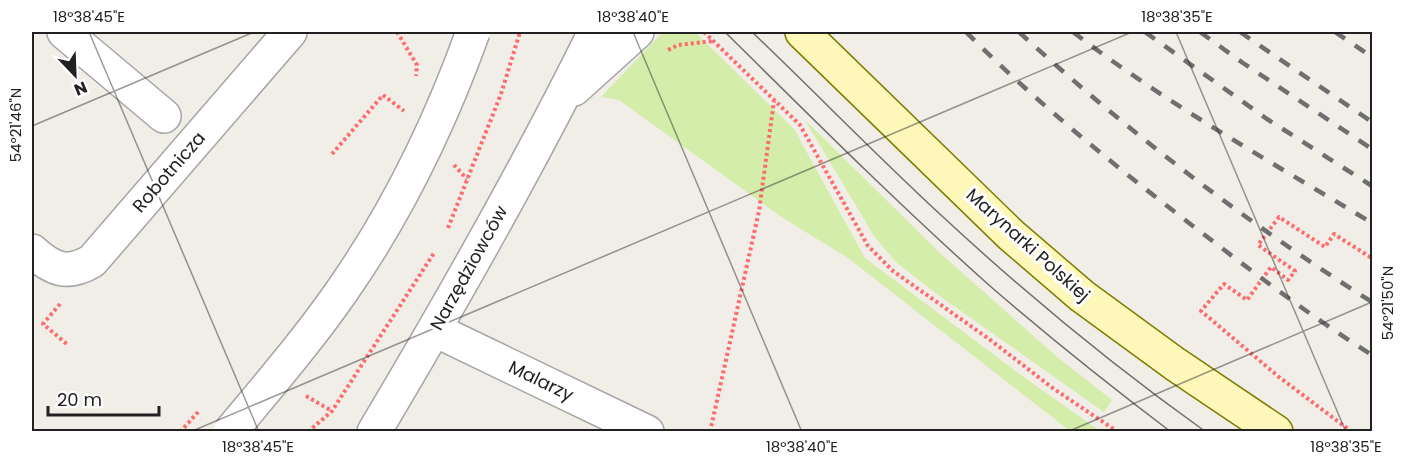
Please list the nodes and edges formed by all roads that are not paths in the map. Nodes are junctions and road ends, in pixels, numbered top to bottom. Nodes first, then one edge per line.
1 (64, 32) edge
2 (290, 32) edge
3 (474, 32) edge
4 (595, 32) edge
5 (637, 32) edge
6 (802, 32) edge
7 (560, 102) junction
8 (164, 116) dead end
9 (32, 251) edge
10 (435, 330) junction
11 (230, 432) edge
12 (374, 432) edge
13 (647, 432) edge
14 (1276, 432) edge

1 - 8 street
2 - 9 street, Robotnicza
3 - 11 street, bridge
4 - 7 street, Narzędziowców
5 - 7 street, Narzędziowców
6 - 14 main road, Marynarki Polskiej
7 - 10 street, Narzędziowców
10 - 12 street, Narzędziowców
10 - 13 street, Malarzy

